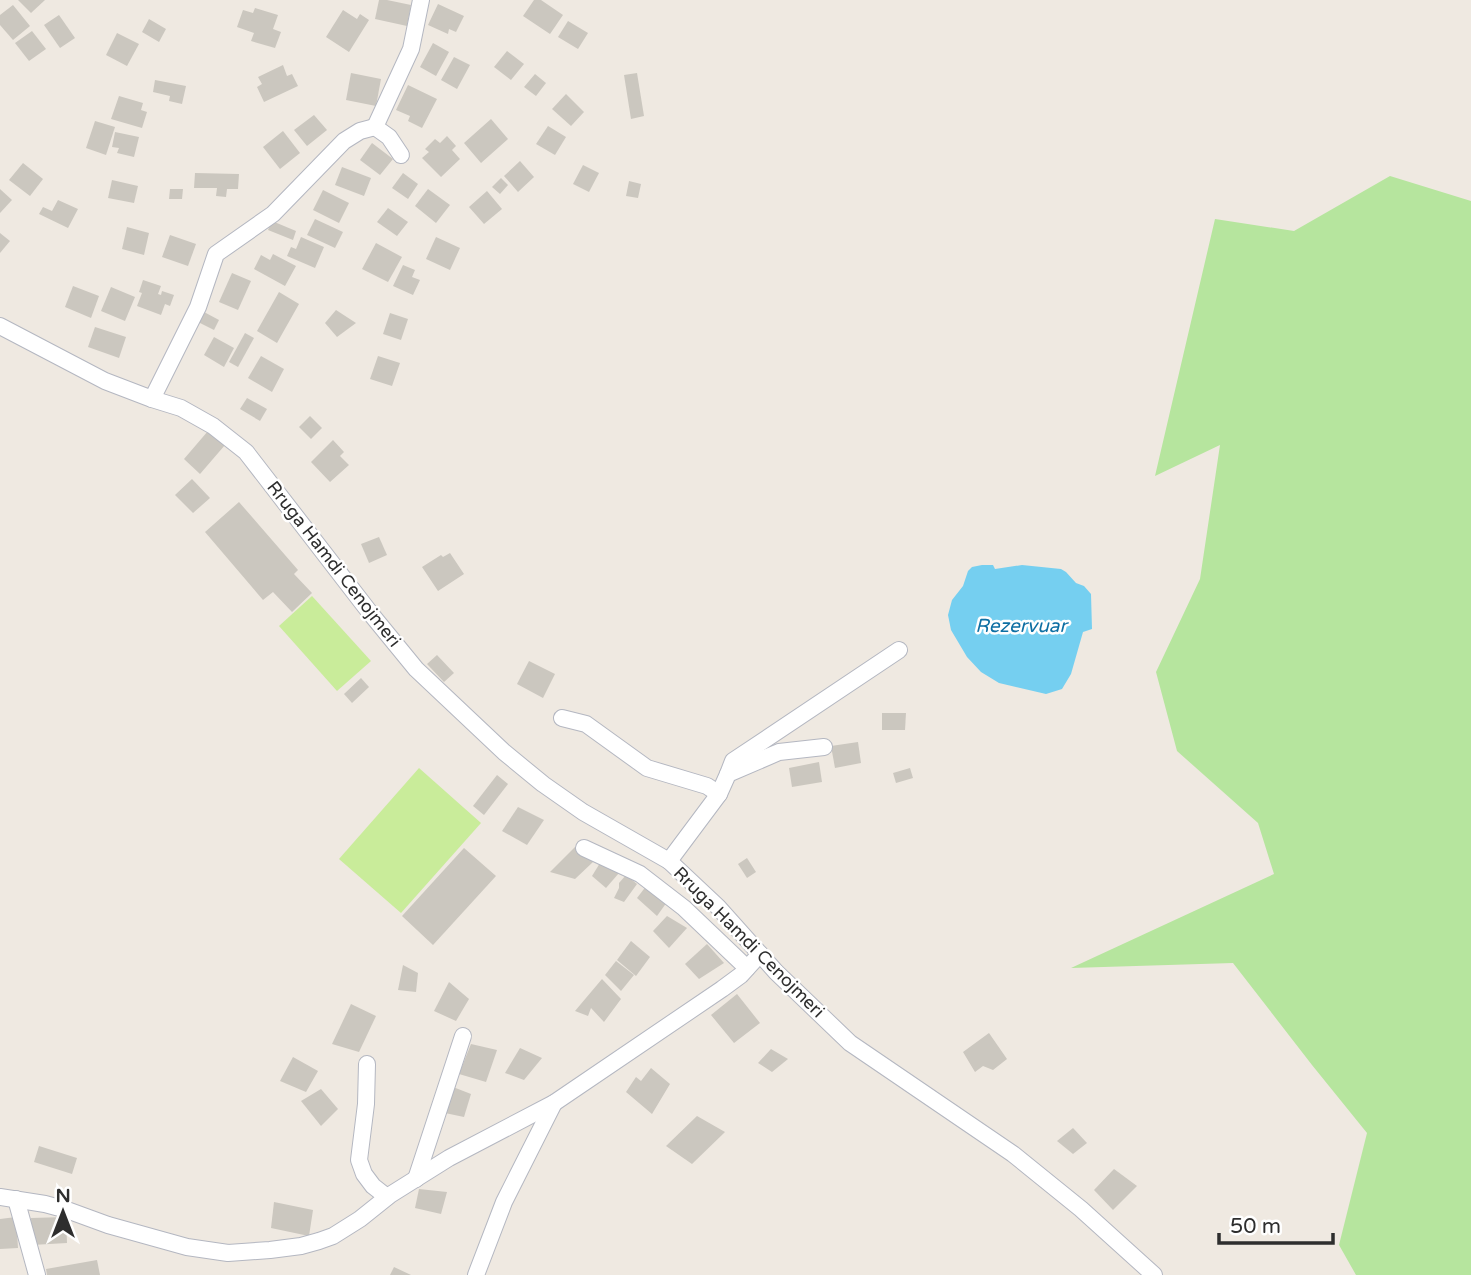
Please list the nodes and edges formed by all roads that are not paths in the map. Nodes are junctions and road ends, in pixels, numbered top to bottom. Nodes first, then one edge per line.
1 (421, 0) edge
2 (376, 127) junction
3 (401, 155) dead end
4 (0, 326) edge
5 (152, 399) junction
6 (899, 650) dead end
7 (562, 718) dead end
8 (824, 747) dead end
9 (728, 774) junction
10 (719, 794) junction
11 (584, 848) dead end
12 (669, 861) junction
13 (760, 954) junction
14 (747, 968) junction
15 (463, 1036) dead end
16 (367, 1064) dead end
17 (554, 1103) junction
18 (416, 1179) junction
19 (387, 1197) junction
20 (8, 1198) edge
21 (1146, 1272) edge
22 (37, 1275) edge
23 (476, 1275) edge

1 - 2 street
2 - 3 street
2 - 5 street
4 - 5 street, Rruga Hamdi Cenojmeri
5 - 12 street, Rruga Hamdi Cenojmeri
6 - 9 street
7 - 10 street
8 - 9 street
9 - 10 street
10 - 12 street
11 - 14 street
12 - 13 street, Rruga Hamdi Cenojmeri
13 - 14 street
13 - 21 street, Rruga Hamdi Cenojmeri
14 - 17 street
15 - 18 street
16 - 19 street
17 - 18 street
17 - 23 street
18 - 19 street
19 - 20 street
20 - 22 street

